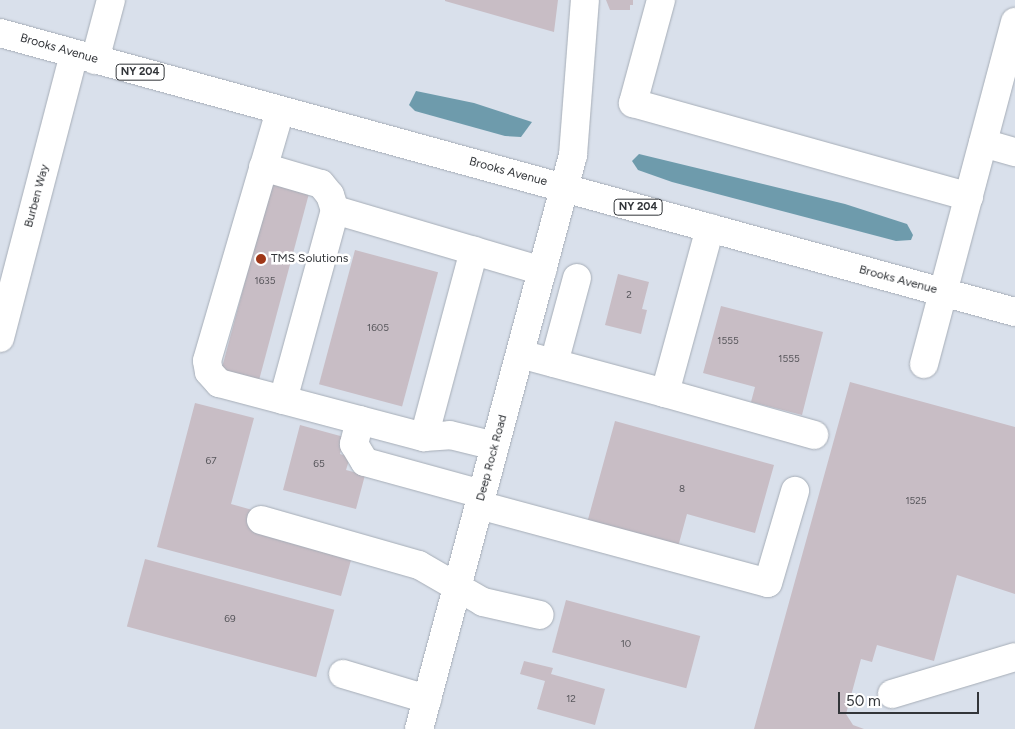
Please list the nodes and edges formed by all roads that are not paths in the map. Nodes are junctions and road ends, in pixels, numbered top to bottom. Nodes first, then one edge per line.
1 (111, 0) edge
2 (585, 0) edge
3 (661, 0) edge
4 (1015, 22) edge
5 (0, 33) edge
6 (84, 57) junction
7 (280, 111) junction
8 (983, 144) junction
9 (1015, 152) edge
10 (264, 167) junction
11 (565, 187) junction
12 (969, 197) junction
13 (335, 210) junction
14 (710, 228) junction
15 (474, 251) junction
16 (542, 271) junction
17 (577, 278) dead end
18 (944, 292) junction
19 (1015, 312) edge
20 (0, 338) edge
21 (520, 354) junction
22 (554, 363) junction
23 (924, 364) dead end
24 (665, 393) junction
25 (283, 400) junction
26 (360, 420) junction
27 (814, 435) dead end
28 (424, 437) junction
29 (495, 446) junction
30 (795, 491) dead end
31 (481, 500) junction
32 (261, 520) dead end
33 (458, 587) junction
34 (540, 615) dead end
35 (1015, 657) edge
36 (343, 674) dead end
37 (892, 694) dead end
38 (427, 699) junction
39 (419, 729) edge

1 - 6 main road, Burben Way
2 - 11 main road, Deep Rock Road
3 - 12 main road
4 - 8 main road
5 - 6 main road, Brooks Avenue / NY 204
6 - 7 main road, Brooks Avenue / NY 204
6 - 20 main road, Burben Way
7 - 10 main road
7 - 11 main road, Brooks Avenue / NY 204
8 - 9 main road
8 - 12 main road
10 - 13 main road
10 - 25 main road
11 - 14 main road, Brooks Avenue / NY 204
11 - 16 main road, Deep Rock Road
12 - 18 main road
13 - 15 main road
13 - 25 main road
14 - 18 main road, Brooks Avenue / NY 204
14 - 24 main road
15 - 16 main road
15 - 28 main road
16 - 21 main road, Deep Rock Road
17 - 22 main road
18 - 19 main road, Brooks Avenue / NY 204
18 - 23 main road
21 - 22 main road
21 - 29 main road, Deep Rock Road
22 - 24 main road
24 - 27 main road
25 - 26 main road
26 - 28 main road
26 - 31 main road
28 - 29 main road
29 - 31 main road, Deep Rock Road
30 - 31 main road
31 - 33 main road, Deep Rock Road
32 - 33 main road
33 - 34 main road
33 - 38 main road, Deep Rock Road
35 - 37 main road
36 - 38 main road
38 - 39 main road, Deep Rock Road

